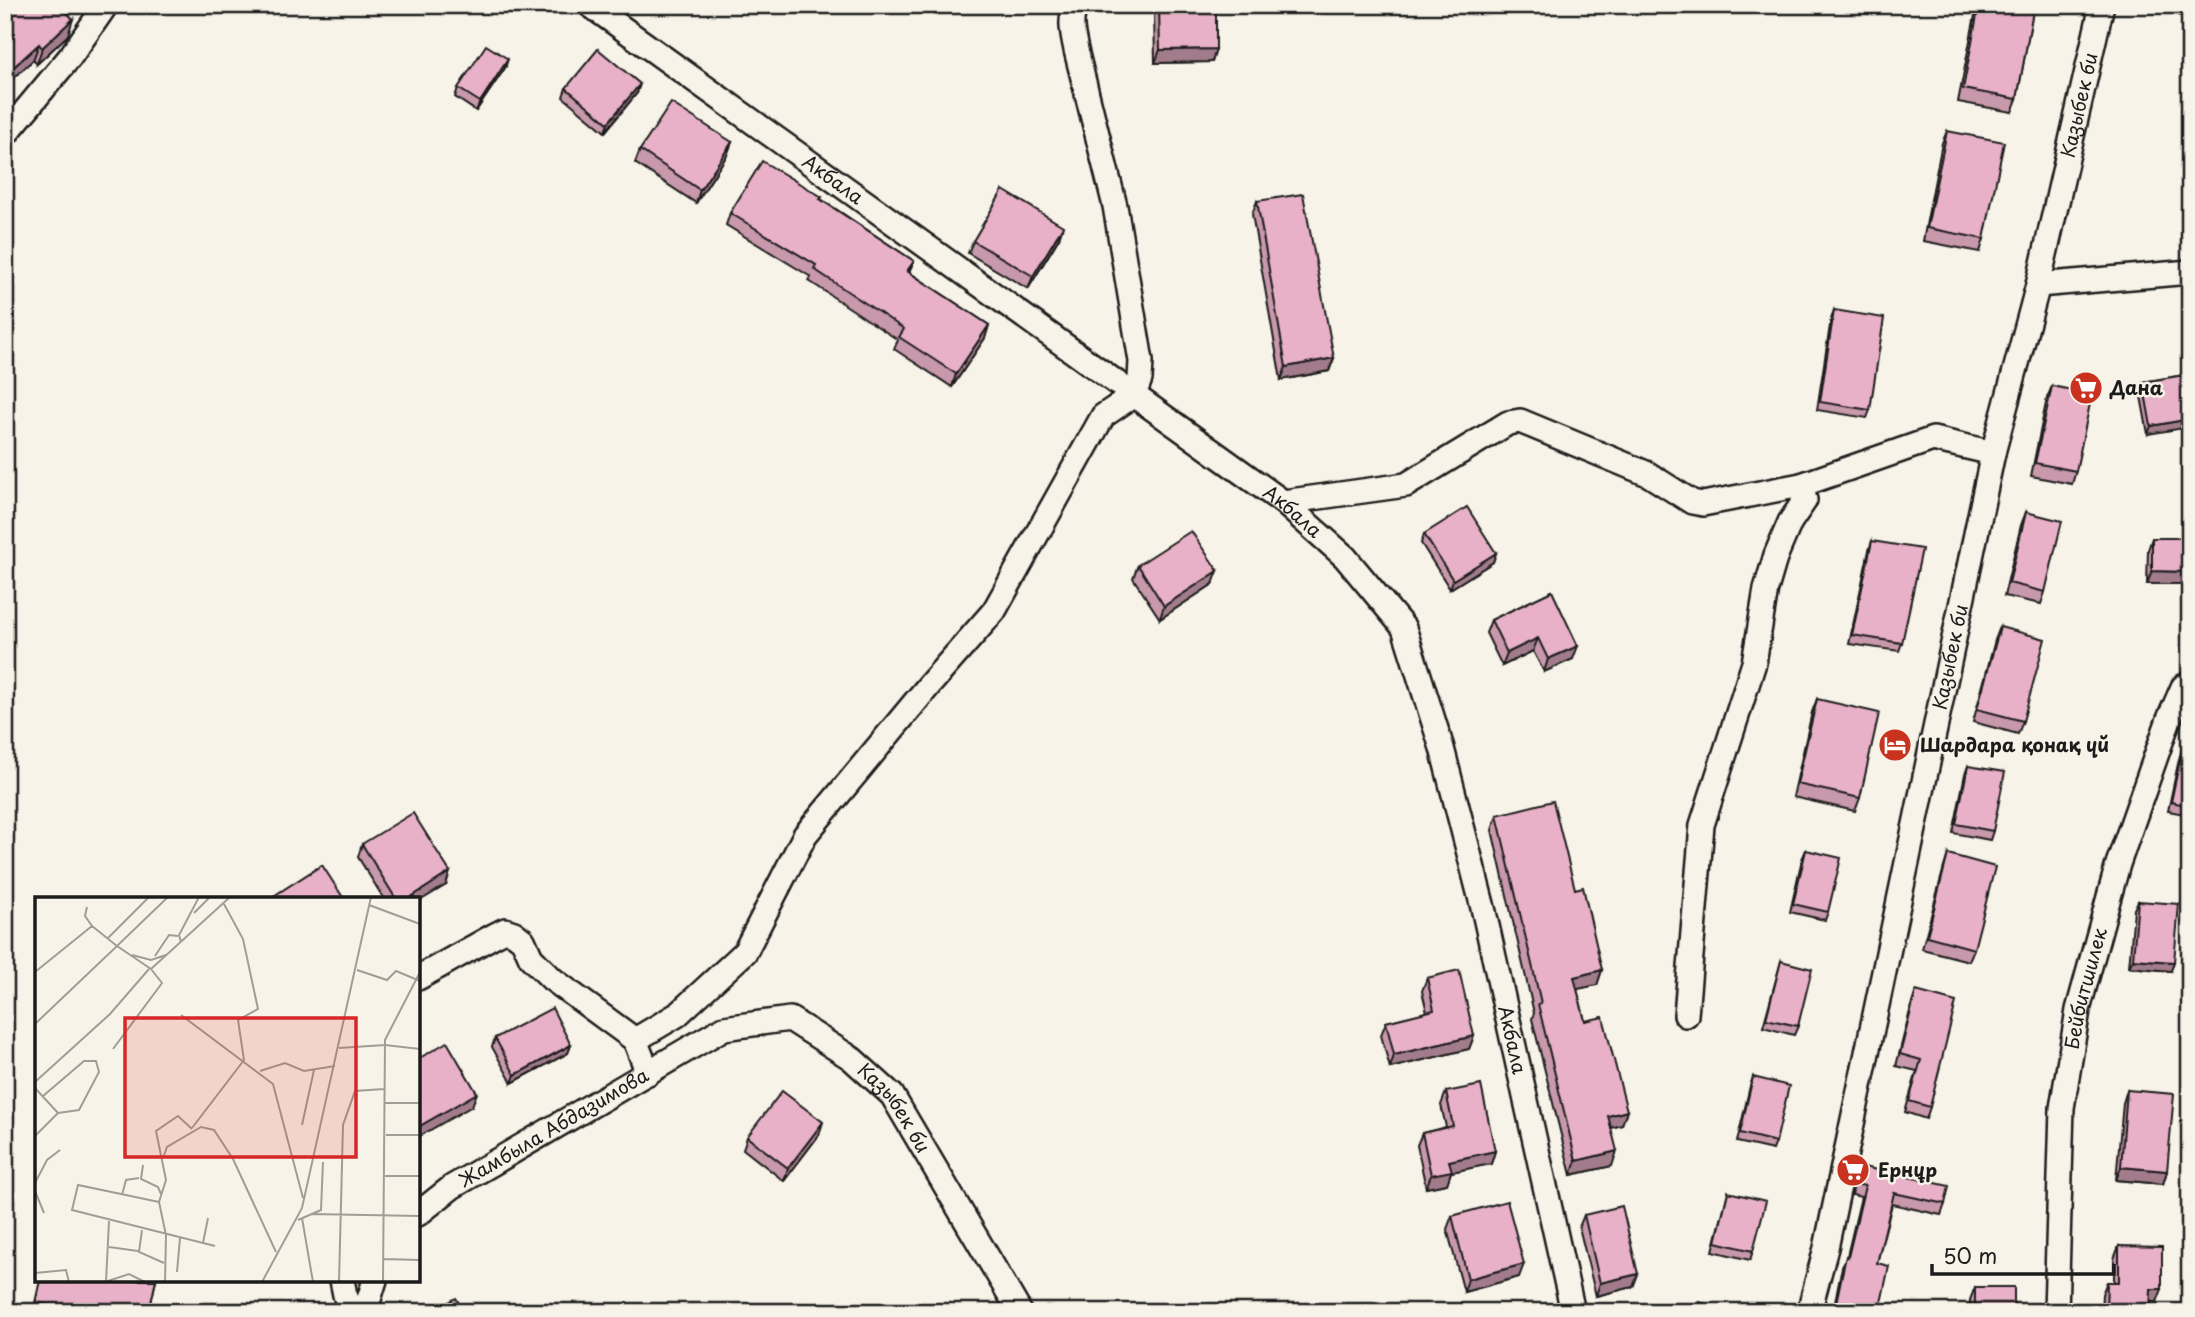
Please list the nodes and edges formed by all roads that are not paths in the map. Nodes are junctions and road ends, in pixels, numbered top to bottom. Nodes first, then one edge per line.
1 (106, 5) edge
2 (590, 5) edge
3 (1077, 5) edge
4 (2102, 5) edge
5 (5, 135) edge
6 (2190, 272) edge
7 (2038, 285) junction
8 (1134, 395) junction
9 (1993, 453) junction
10 (1801, 485) junction
11 (1283, 502) junction
12 (2190, 683) edge
13 (420, 977) edge
14 (1686, 1015) dead end
15 (635, 1040) junction
16 (692, 1048) joint
17 (648, 1073) junction
18 (420, 1212) edge
19 (342, 1282) edge
20 (374, 1282) edge
21 (352, 1312) edge
22 (365, 1312) edge
23 (1020, 1312) edge
24 (1573, 1312) edge
25 (1809, 1312) edge
26 (2056, 1312) edge

1 - 5 street
2 - 8 street, Акбала
3 - 8 street
4 - 7 street, Казыбек би
6 - 7 street
7 - 9 street, Казыбек би
8 - 11 street, Акбала
8 - 15 street
9 - 10 street
9 - 25 street, Казыбек би
10 - 11 street
10 - 14 street
11 - 24 street, Акбала
12 - 26 street, Бейбитшилек
13 - 15 street
15 - 17 street
16 - 17 street, Жамбыла Абдазимова
16 - 23 street, Казыбек би
17 - 18 street, Жамбыла Абдазимова
19 - 21 street
20 - 22 street

